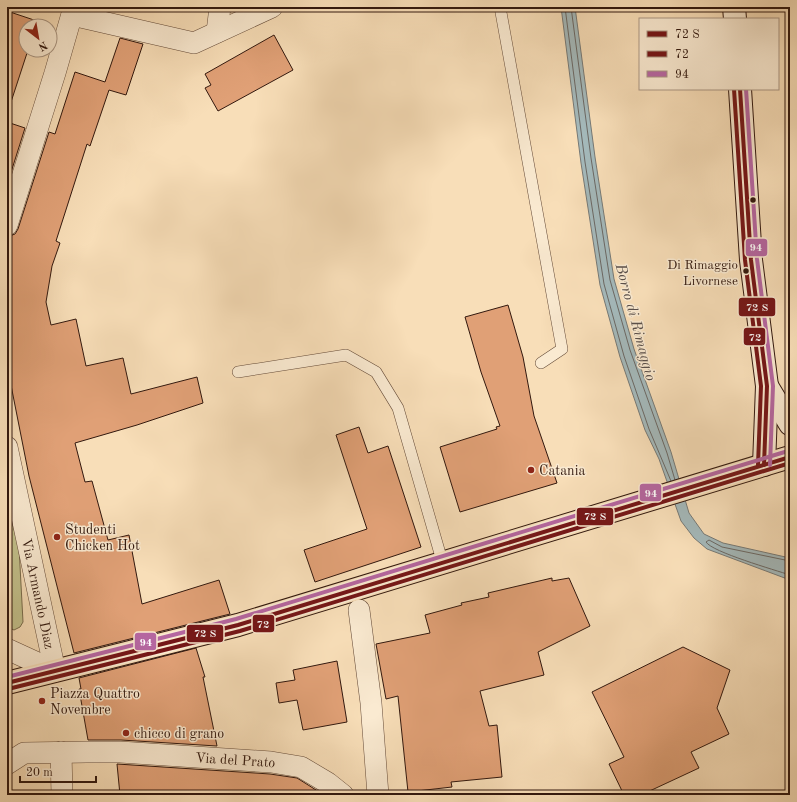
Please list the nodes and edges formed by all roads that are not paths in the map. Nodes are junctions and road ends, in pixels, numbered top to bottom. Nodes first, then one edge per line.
1 (220, 7) edge
2 (272, 7) edge
3 (500, 7) edge
4 (734, 7) edge
5 (73, 11) edge
6 (735, 18) edge
7 (217, 32) junction
8 (740, 90) edge
9 (7, 226) edge
10 (541, 363) dead end
11 (238, 372) dead end
12 (767, 386) junction
13 (790, 424) edge
14 (7, 446) edge
15 (790, 457) edge
16 (764, 465) junction
17 (443, 564) junction
18 (359, 610) dead end
19 (7, 649) edge
20 (55, 671) junction
21 (7, 683) edge
22 (61, 752) junction
23 (7, 764) edge
24 (62, 795) edge
25 (343, 795) edge
26 (378, 795) edge

1 - 7 street
2 - 7 street
3 - 10 lane
4 - 6 main road
5 - 7 street
5 - 9 street
8 - 12 main road
11 - 17 lane
12 - 13 main road
12 - 16 main road
14 - 20 street, Via Armando Diaz
15 - 16 main road
16 - 17 main road
17 - 20 main road
18 - 26 street
19 - 20 street
20 - 21 main road
22 - 23 street
22 - 24 street
22 - 25 street, Via del Prato

